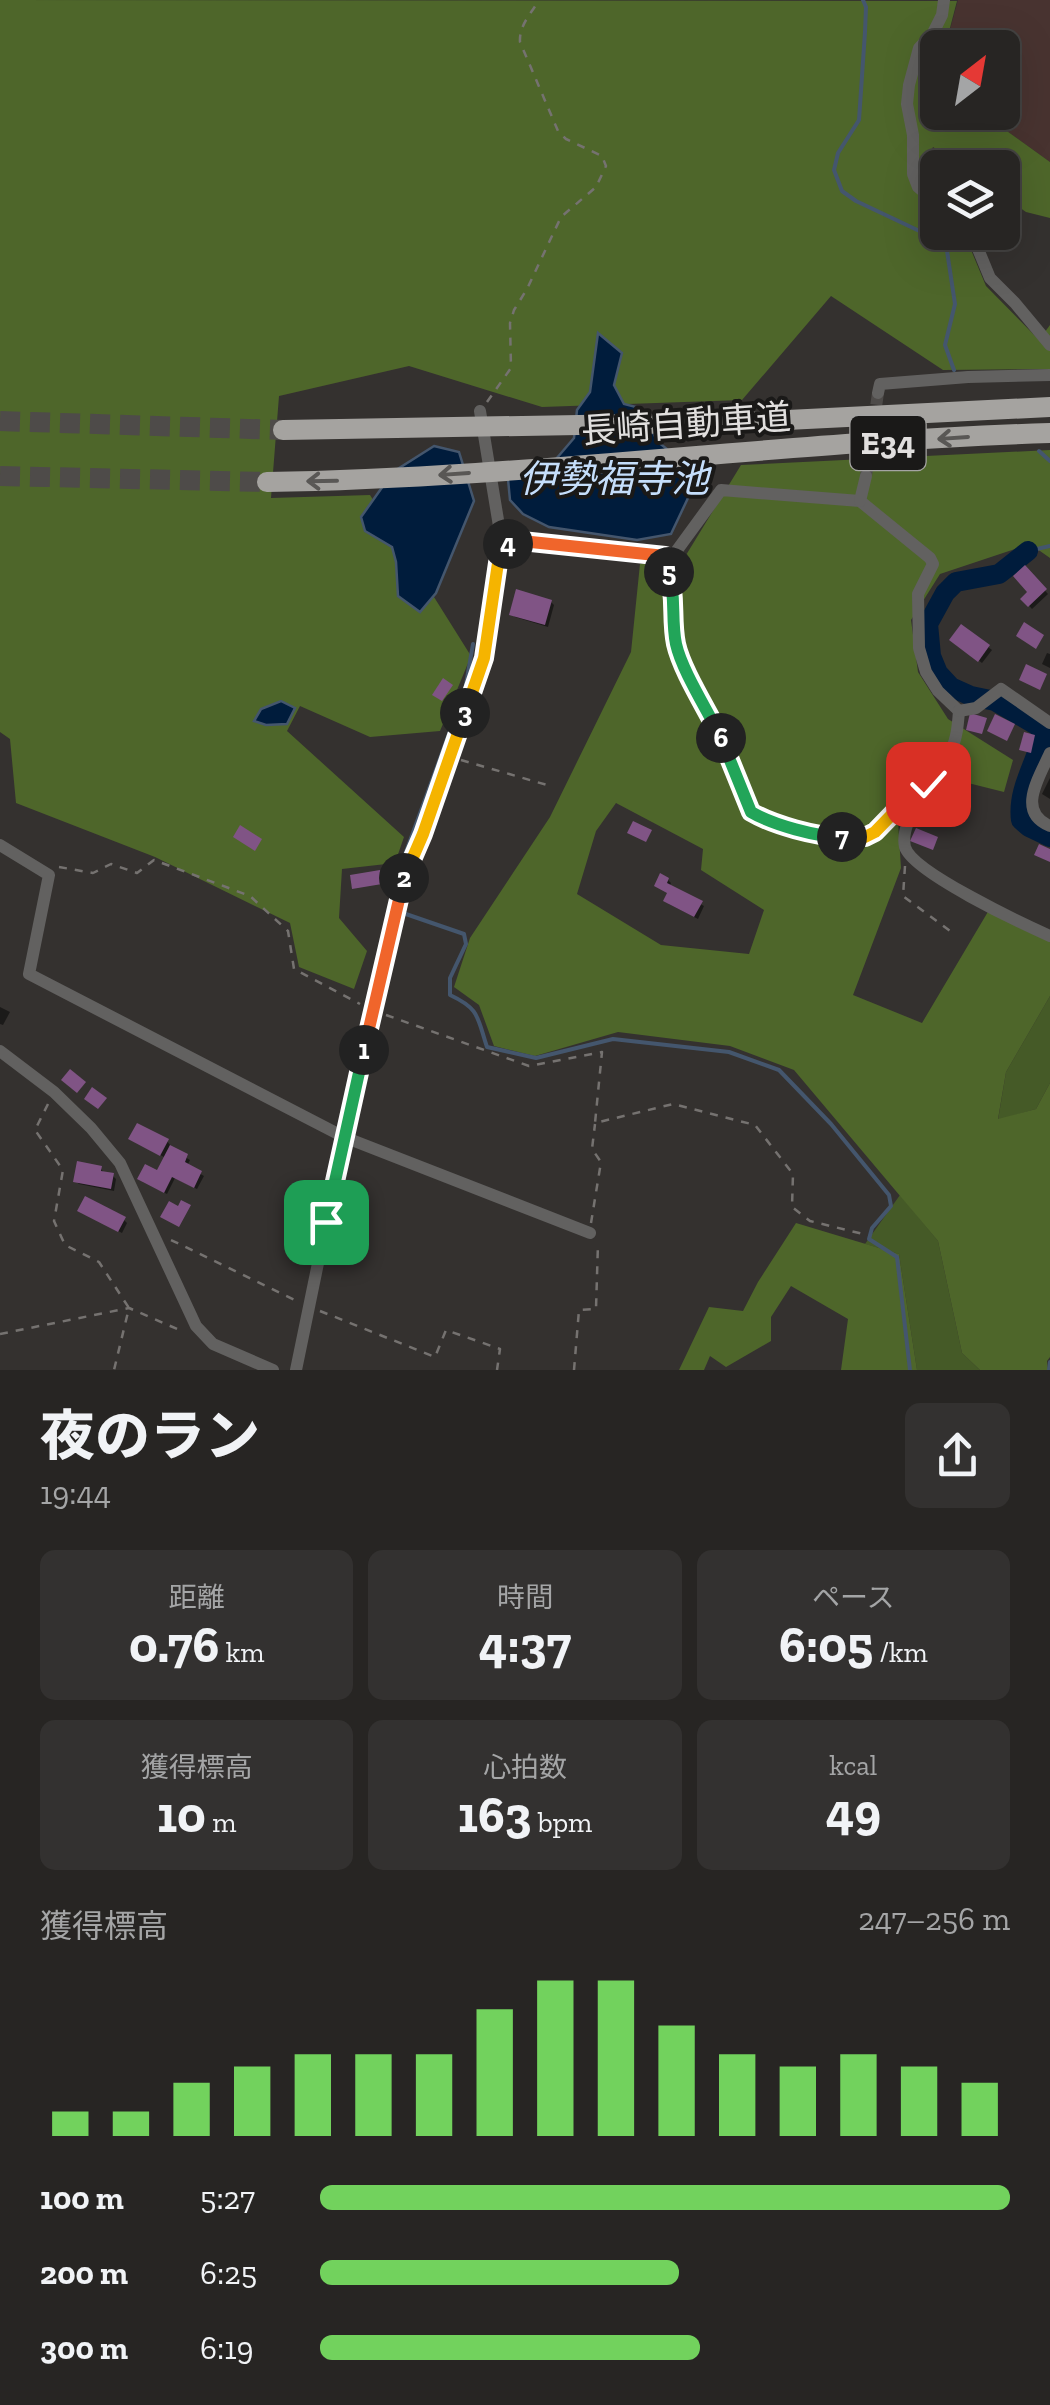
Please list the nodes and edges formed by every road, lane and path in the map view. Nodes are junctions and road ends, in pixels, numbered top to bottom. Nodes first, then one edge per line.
1 (540, 0) edge
2 (944, 0) edge
3 (920, 189) edge
4 (978, 250) edge
5 (1050, 345) edge
6 (1050, 376) edge
7 (878, 394) dead end
8 (1050, 407) edge
9 (480, 412) joint
10 (284, 430) tunnel mouth
11 (1050, 433) edge
12 (866, 476) tunnel mouth
13 (267, 482) tunnel mouth
14 (860, 501) junction
15 (512, 540) junction
16 (665, 556) junction
17 (960, 712) junction
18 (1050, 723) edge
19 (1050, 753) edge
20 (450, 757) junction
21 (547, 784) dead end
22 (906, 800) dead end
23 (1050, 826) edge
24 (0, 845) edge
25 (906, 849) junction
26 (49, 875) junction
27 (950, 930) dead end
28 (1050, 936) edge
29 (373, 1010) junction
30 (0, 1051) edge
31 (54, 1092) junction
32 (595, 1123) junction
33 (344, 1137) junction
34 (152, 1231) junction
35 (590, 1232) junction
36 (862, 1234) dead end
37 (308, 1306) junction
38 (129, 1308) junction
39 (0, 1334) edge
40 (213, 1344) junction
41 (114, 1370) edge
42 (273, 1370) edge
43 (296, 1370) edge
44 (497, 1370) edge
45 (574, 1370) edge

1 - 9 path
2 - 3 street
4 - 5 street
6 - 7 street
8 - 10 highway, 長崎自動車道 / E34
9 - 15 street
11 -> 13 highway, 長崎自動車道 / E34
12 - 14 street
14 - 16 street
14 - 17 street
15 - 16 street
15 - 20 street
16 - 22 path
17 - 18 street
17 - 25 street
19 - 23 street
20 - 21 path
20 - 29 street
24 - 26 street
25 - 27 path
25 - 28 street
26 - 29 path
26 - 33 street
29 - 32 path
29 - 33 street
30 - 31 street
31 - 34 street
31 - 38 path
32 - 35 path
32 - 36 path
33 - 35 street
33 - 37 street
34 - 37 path
34 - 40 street
35 - 45 path
37 - 43 street
37 - 44 path
38 - 39 path
38 - 40 path
38 - 41 path
40 - 42 street

